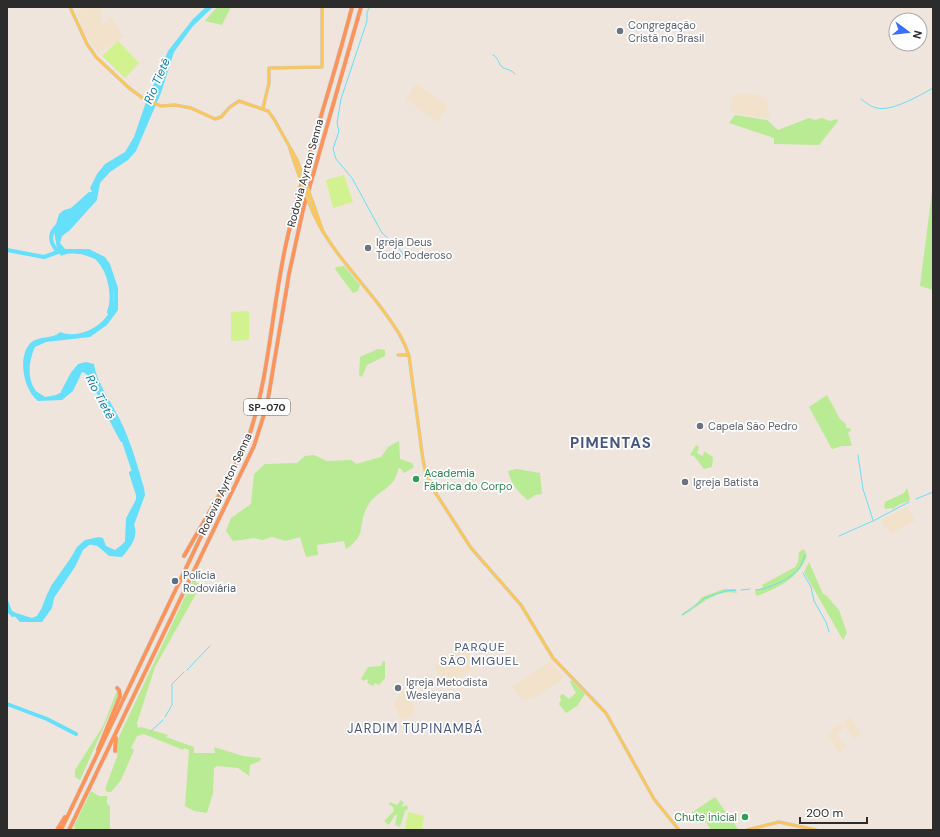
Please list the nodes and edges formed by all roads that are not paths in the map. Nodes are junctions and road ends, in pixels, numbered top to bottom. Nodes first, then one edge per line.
1 (70, 7) edge
2 (322, 7) edge
3 (352, 7) edge
4 (361, 7) edge
5 (263, 108) junction
6 (289, 147) junction
7 (311, 204) junction
8 (398, 355) dead end
9 (409, 356) junction
10 (227, 485) junction
11 (184, 556) dead end
12 (117, 688) dead end
13 (135, 694) junction
14 (108, 750) junction
15 (97, 755) junction
16 (70, 810) junction
17 (57, 830) edge
18 (61, 830) edge
19 (69, 830) edge
20 (679, 830) edge
21 (747, 830) edge
22 (816, 830) edge

1 - 5 main road
2 - 5 main road
3 - 10 highway, Rodovia Ayrton Senna / SP-070
4 - 13 highway, Rodovia Ayrton Senna / SP-070
5 - 6 main road
6 - 7 main road, bridge
6 - 7 main road, bridge
7 - 9 main road
8 - 9 main road
9 - 20 main road
10 - 11 highway
10 - 15 highway, Rodovia Ayrton Senna / SP-070
12 - 15 highway
13 - 14 highway, Rodovia Ayrton Senna / SP-070
13 - 14 highway
14 - 19 highway, Rodovia Ayrton Senna / SP-070
15 - 16 highway, Rodovia Ayrton Senna / SP-070
16 - 17 highway
16 - 18 highway, Rodovia Ayrton Senna / SP-070
21 - 22 main road

